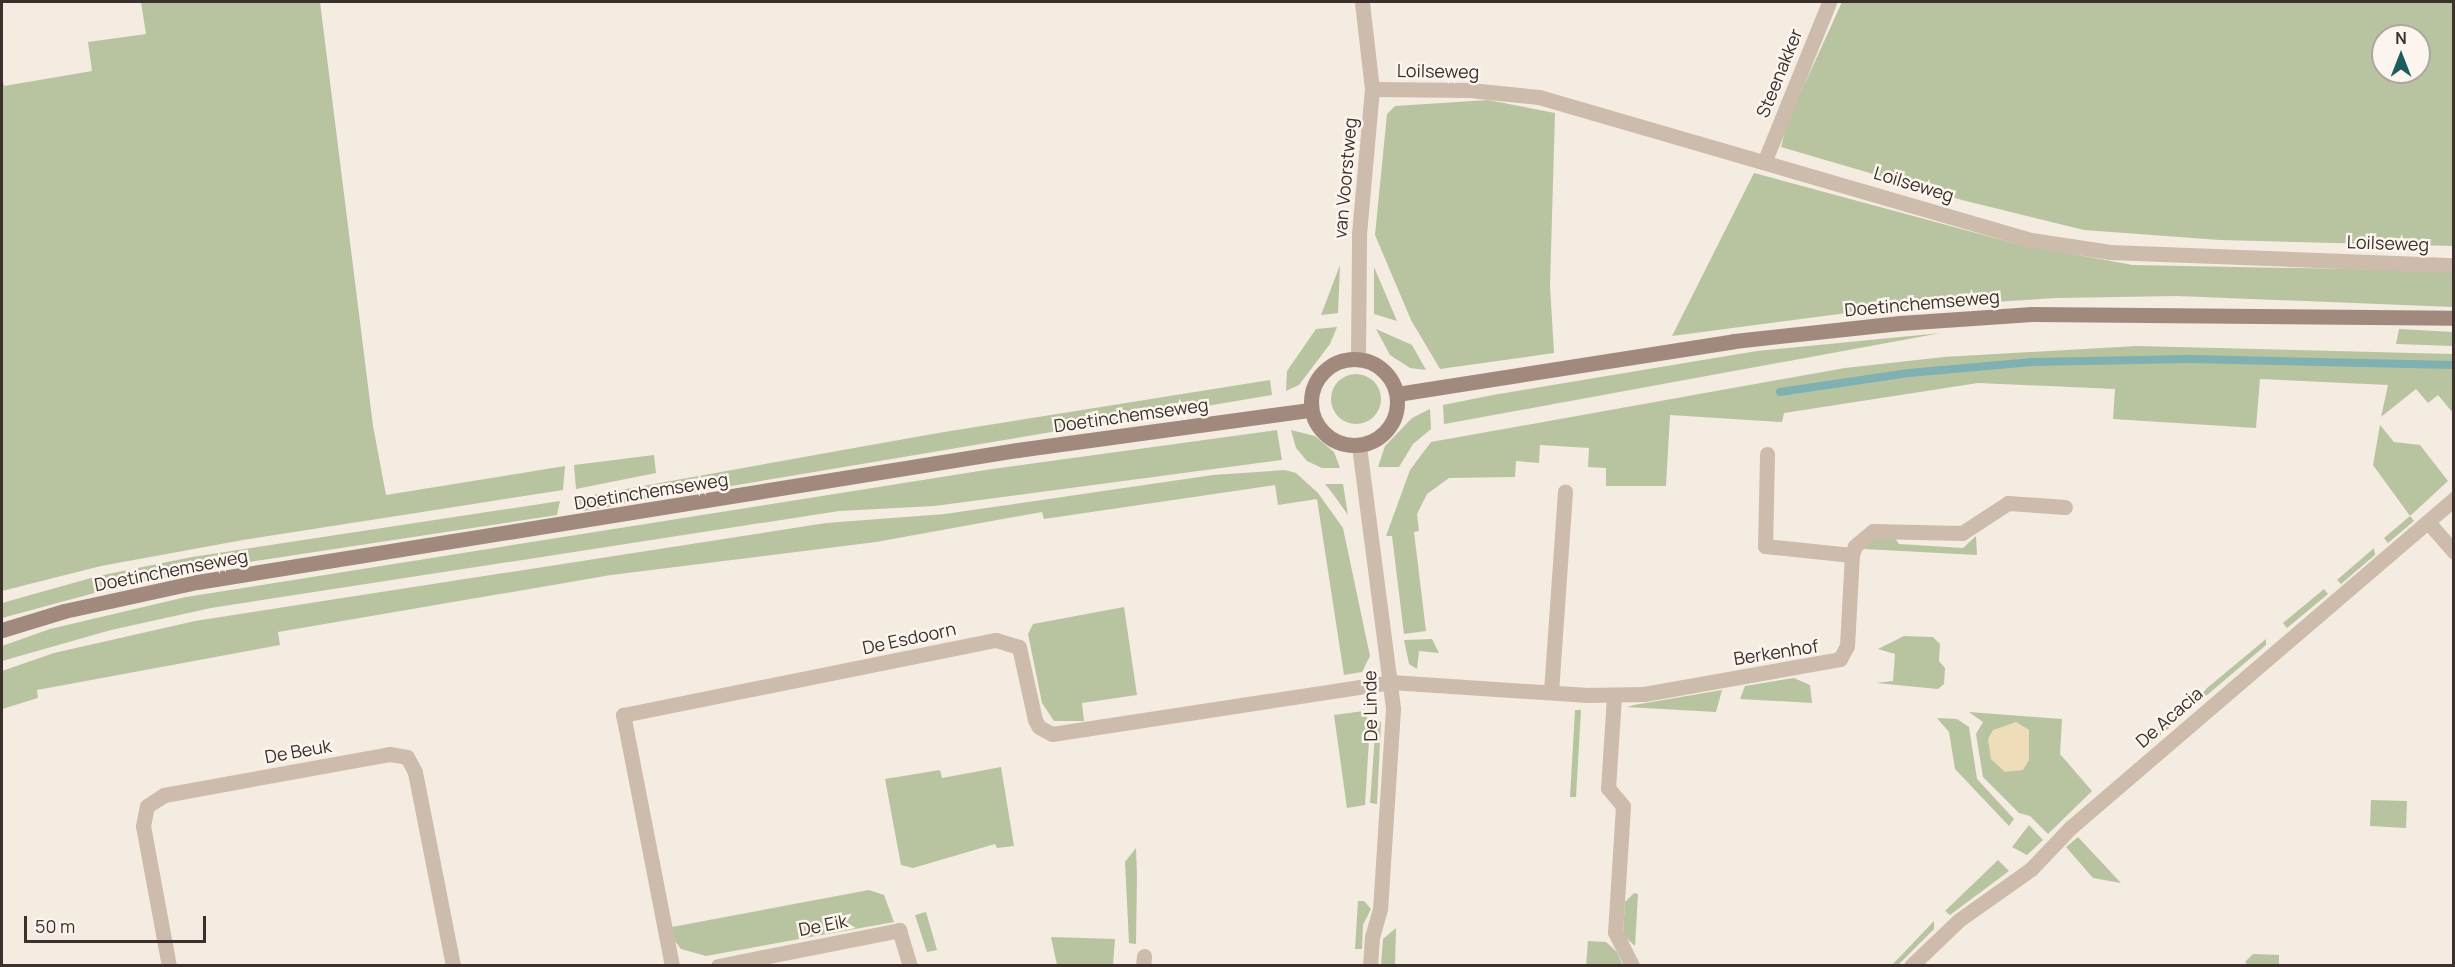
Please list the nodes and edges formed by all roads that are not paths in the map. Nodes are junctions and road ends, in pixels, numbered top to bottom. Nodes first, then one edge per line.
1 (1362, 2) edge
2 (1829, 2) edge
3 (1371, 90) junction
4 (1765, 160) junction
5 (2454, 265) edge
6 (2454, 318) edge
7 (1358, 358) junction
8 (1397, 394) junction
9 (1310, 410) junction
10 (1359, 446) junction
11 (1767, 454) dead end
12 (1565, 491) dead end
13 (2454, 499) edge
14 (2065, 507) dead end
15 (2428, 522) junction
16 (2454, 552) edge
17 (1852, 555) junction
18 (2, 630) edge
19 (1391, 682) junction
20 (1551, 693) junction
21 (1614, 696) junction
22 (169, 966) edge
23 (453, 966) edge
24 (672, 966) edge
25 (718, 966) edge
26 (910, 966) edge
27 (1370, 966) edge
28 (1632, 966) edge
29 (1911, 966) edge

1 - 3 street, van Voorstweg
2 - 4 street, Steenakker
3 - 4 street, Loilseweg
3 - 7 street, van Voorstweg
4 - 5 street, Loilseweg
6 - 8 main road, Doetinchemseweg
7 - 8 main road
7 - 9 main road
8 - 10 main road
9 - 10 main road
9 - 18 main road, Doetinchemseweg
10 - 19 street, De Linde
11 - 17 street
12 - 20 street
13 - 15 street, De Acacia
14 - 17 street
15 - 16 street
15 - 29 street, De Acacia
17 - 21 street, Berkenhof
19 - 20 street, Berkenhof
19 - 24 street, De Esdoorn
19 - 27 street, De Linde
20 - 21 street, Berkenhof
21 - 28 street
22 - 23 street, De Beuk
25 - 26 street, De Eik

